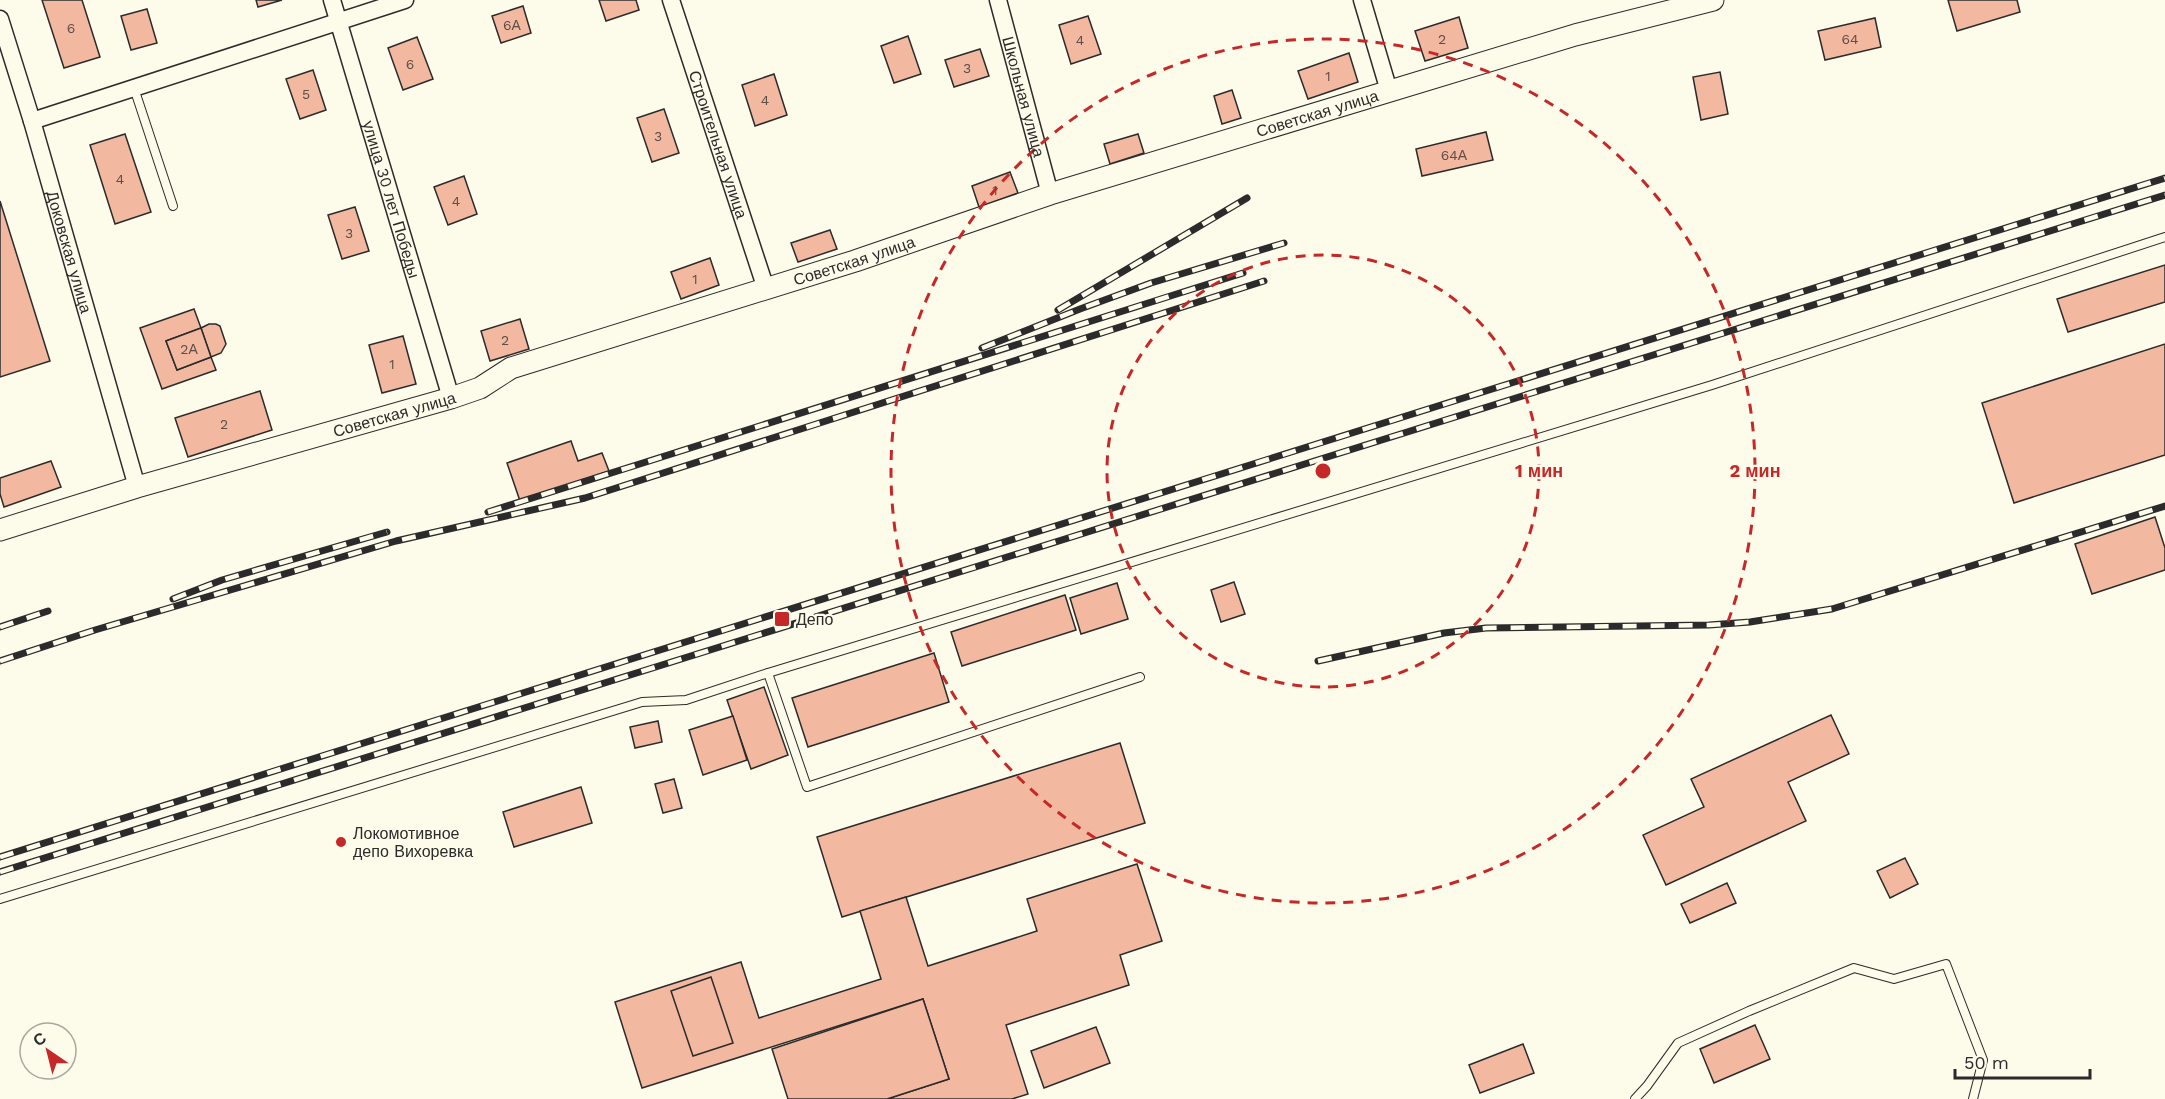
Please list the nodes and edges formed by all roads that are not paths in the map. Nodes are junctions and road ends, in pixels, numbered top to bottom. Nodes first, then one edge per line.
1 (332, 0) edge
2 (405, 0) edge
3 (671, 0) edge
4 (998, 0) edge
5 (1362, 0) edge
6 (1707, 1) edge
7 (0, 19) edge
8 (339, 22) junction
9 (134, 88) junction
10 (1389, 91) junction
11 (32, 121) junction
12 (1050, 194) junction
13 (173, 206) dead end
14 (2165, 237) edge
15 (766, 289) junction
16 (451, 398) junction
17 (137, 487) junction
18 (0, 531) edge
19 (768, 673) junction
20 (1140, 677) dead end
21 (0, 899) edge
22 (1635, 1099) edge
23 (1973, 1099) edge

1 - 8 street, улица 30 лет Победы
2 - 8 street
3 - 15 street, Строительная улица
4 - 12 street, Школьная улица
5 - 10 street
6 - 10 street, Советская улица
7 - 11 street, Доковская улица
8 - 9 street
8 - 16 street, улица 30 лет Победы
9 - 11 street
9 - 13 lane
10 - 12 street, Советская улица
11 - 17 street, Доковская улица
12 - 15 street, Советская улица
14 - 19 lane
15 - 16 street, Советская улица
16 - 17 street, Советская улица
17 - 18 street, Советская улица
19 - 20 lane
19 - 21 lane
22 - 23 lane

